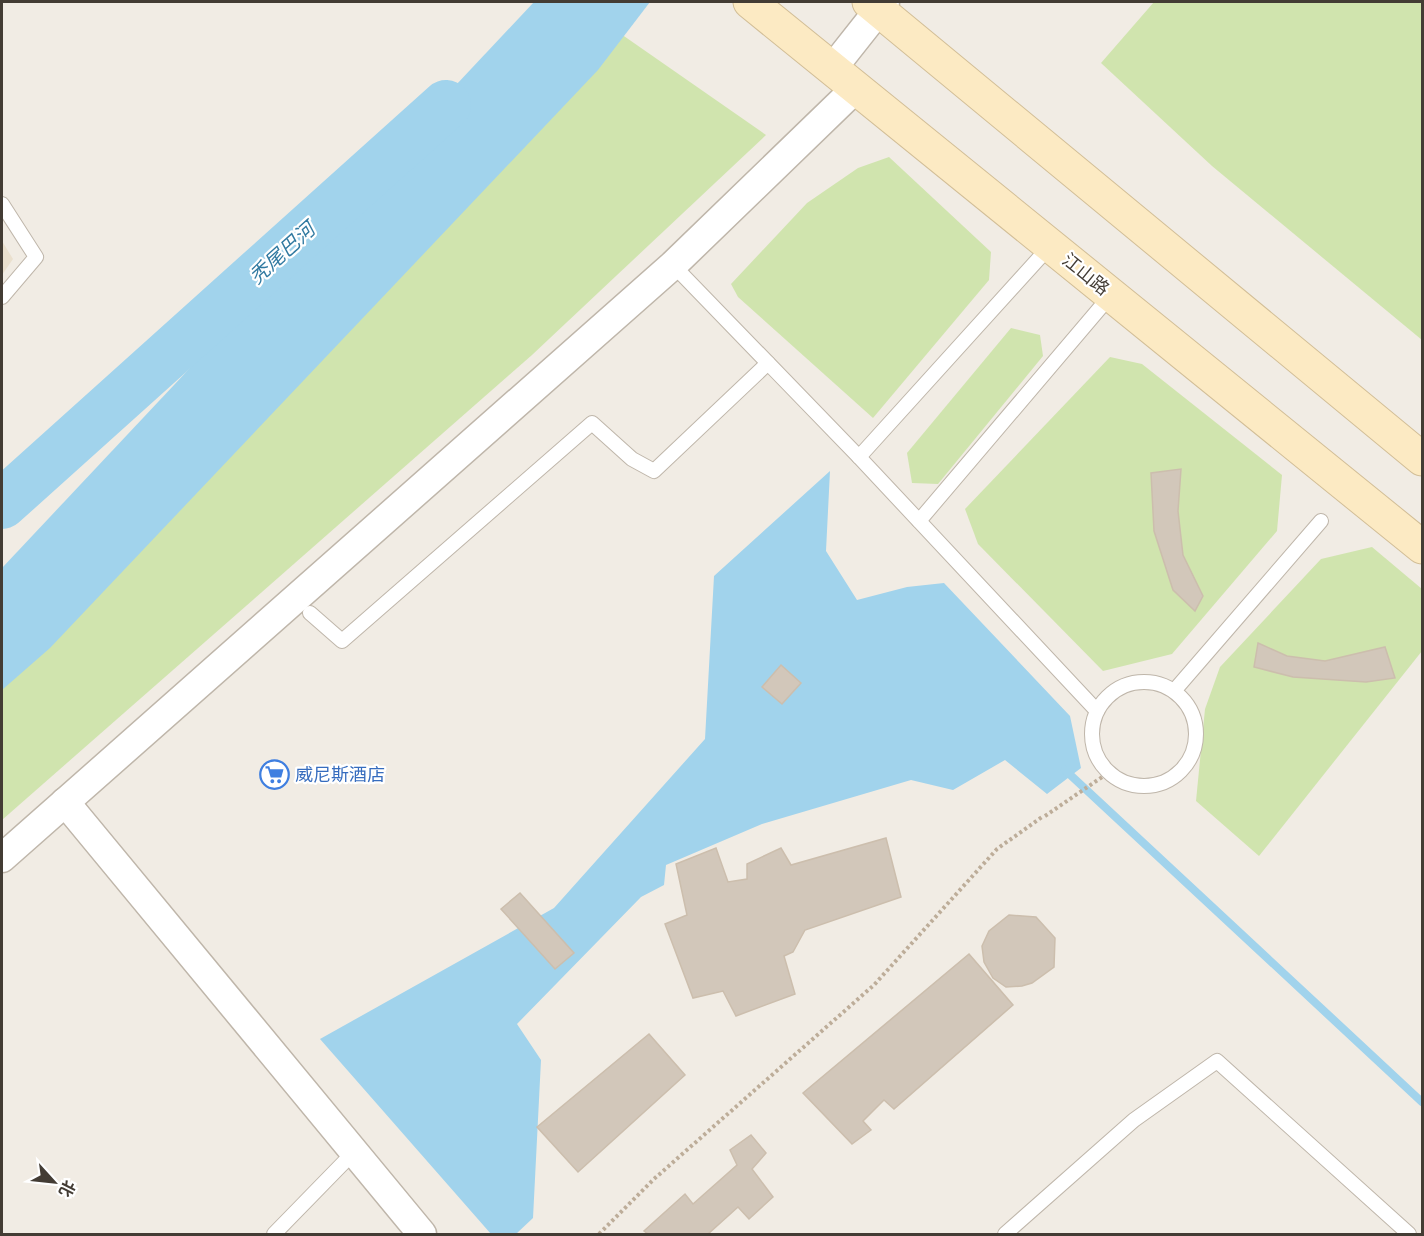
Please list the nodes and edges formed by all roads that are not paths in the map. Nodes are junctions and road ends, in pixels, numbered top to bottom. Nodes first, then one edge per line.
1 (750, 2) edge
2 (878, 4) edge
3 (844, 78) junction
4 (2, 204) edge
5 (1051, 245) junction
6 (673, 265) junction
7 (1111, 295) junction
8 (2, 297) edge
9 (768, 363) junction
10 (859, 457) junction
11 (1422, 459) edge
12 (919, 521) junction
13 (1322, 521) dead end
14 (1422, 547) edge
15 (310, 613) dead end
16 (1174, 691) junction
17 (1097, 711) junction
18 (64, 802) junction
19 (2, 858) edge
20 (353, 1153) junction
21 (274, 1234) edge
22 (422, 1234) edge
23 (1005, 1234) edge
24 (1409, 1234) edge

1 - 3 main road, 江山路
2 - 3 street
2 - 11 main road
3 - 5 main road, 江山路
3 - 6 street
4 - 8 lane
5 - 7 main road, 江山路
5 - 10 lane
6 - 9 lane
6 - 18 street
7 - 12 lane
7 - 14 main road, 江山路
9 - 10 lane
9 - 15 lane
10 - 12 lane
12 - 17 lane
13 - 16 lane
16 - 17 lane
16 - 17 lane
18 - 19 street
18 - 20 street
20 - 21 lane
20 - 22 street
23 - 24 lane

